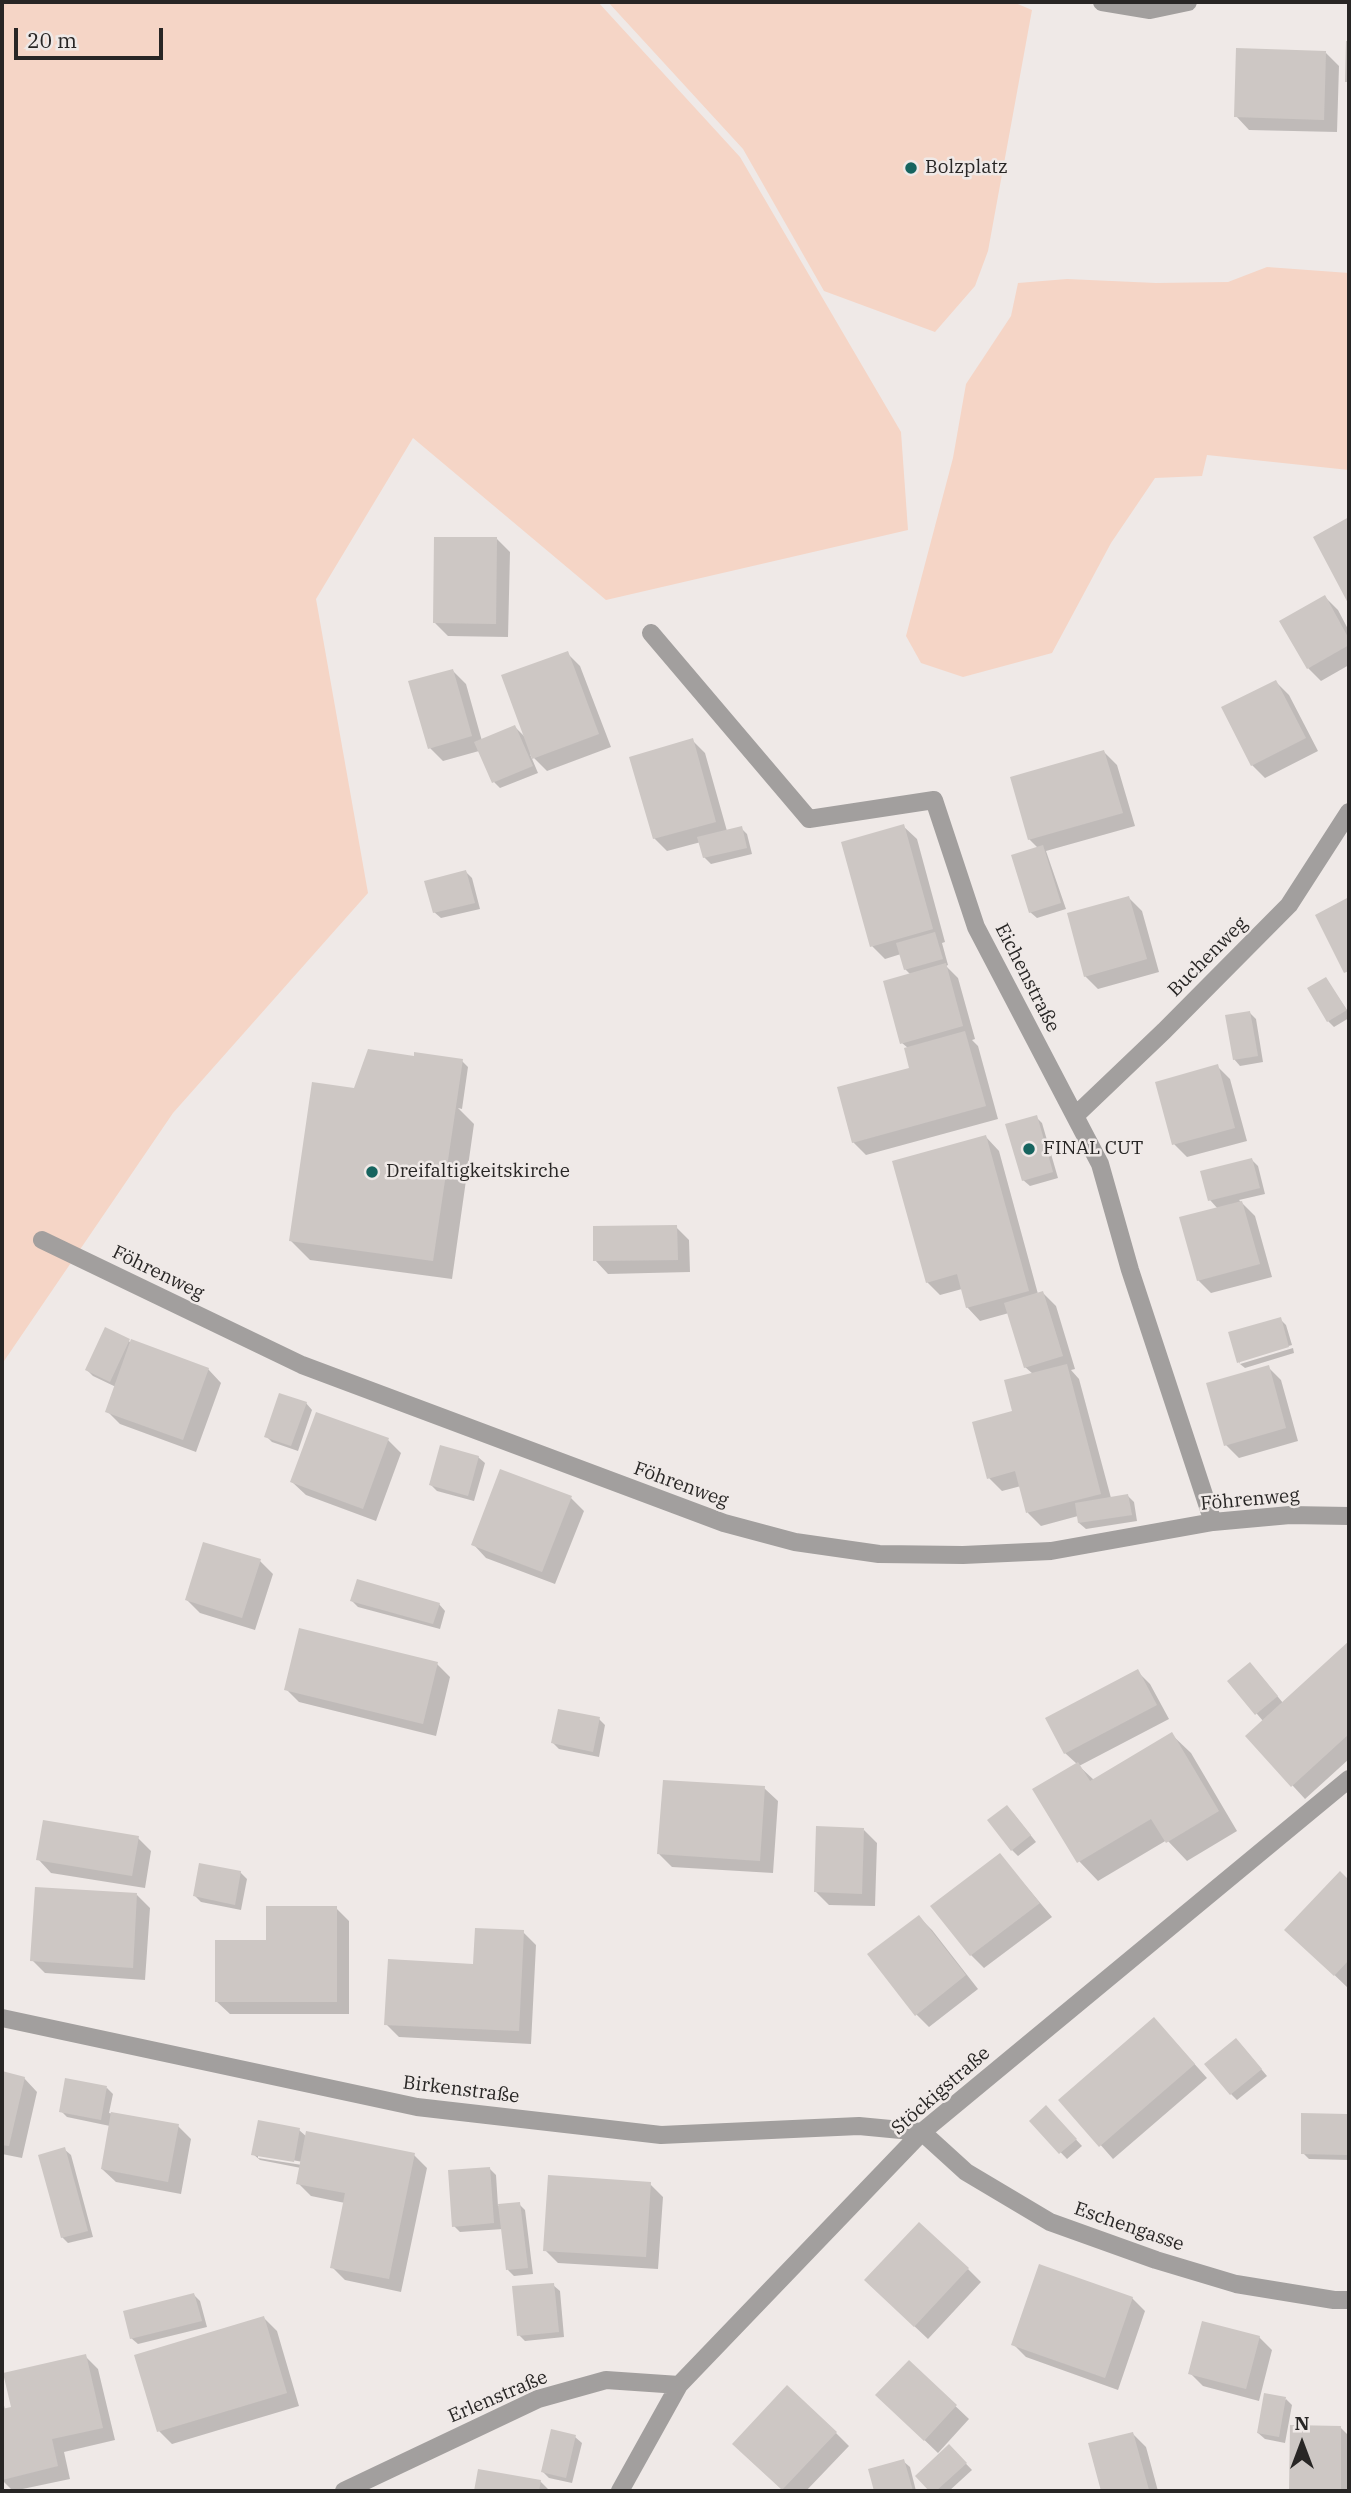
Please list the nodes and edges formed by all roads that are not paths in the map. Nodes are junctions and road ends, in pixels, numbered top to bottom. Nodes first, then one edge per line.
1 (1102, 2) edge
2 (1188, 2) edge
3 (650, 633) dead end
4 (1349, 812) edge
5 (1076, 1115) junction
6 (42, 1240) dead end
7 (1349, 1516) edge
8 (1213, 1522) junction
9 (1349, 1779) edge
10 (2, 2018) edge
11 (922, 2132) junction
12 (1349, 2300) edge
13 (679, 2385) junction
14 (344, 2491) edge
15 (621, 2491) edge

1 - 2 street
3 - 5 street, Eichenstraße
4 - 5 street, Buchenweg
5 - 8 street, Eichenstraße
6 - 8 street, Föhrenweg
7 - 8 street, Föhrenweg
9 - 11 street, Stöckigstraße
10 - 11 street, Birkenstraße
11 - 12 street, Eschengasse
11 - 13 street, Stöckigstraße
13 - 14 street, Erlenstraße
13 - 15 street, Stöckigstraße

